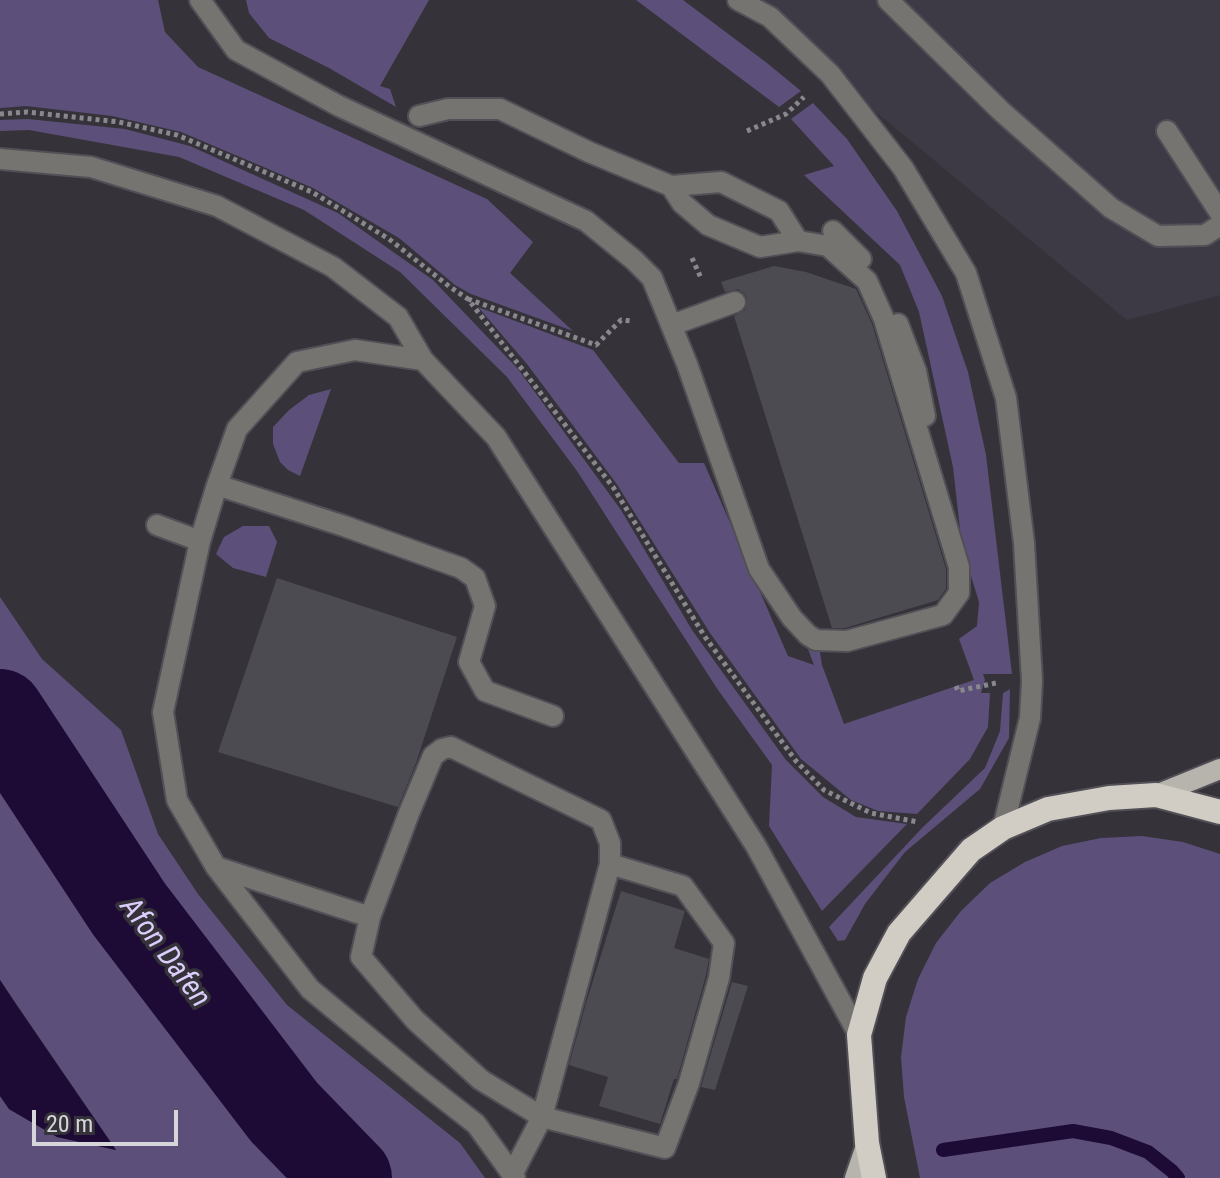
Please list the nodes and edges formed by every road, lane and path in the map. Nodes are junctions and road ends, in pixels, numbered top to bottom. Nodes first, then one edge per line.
1 (200, 0) edge
2 (738, 0) edge
3 (888, 0) edge
4 (814, 89) dead end
5 (429, 97) dead end
6 (419, 116) junction
7 (747, 131) dead end
8 (1167, 131) dead end
9 (407, 139) junction
10 (0, 159) edge
11 (671, 186) junction
12 (1220, 213) edge
13 (1220, 225) edge
14 (833, 231) dead end
15 (798, 241) junction
16 (468, 299) dead end
17 (735, 302) dead end
18 (672, 325) junction
19 (423, 360) junction
20 (922, 448) junction
21 (217, 485) junction
22 (157, 525) dead end
23 (200, 541) junction
24 (996, 682) dead end
25 (956, 686) dead end
26 (553, 716) dead end
27 (1220, 769) edge
28 (1156, 795) junction
29 (1220, 812) edge
30 (1003, 828) junction
31 (610, 864) junction
32 (216, 867) junction
33 (370, 917) junction
34 (859, 1035) junction
35 (542, 1117) junction
36 (867, 1143) junction
37 (514, 1175) edge
38 (855, 1178) edge
39 (874, 1178) edge

1 - 9 lane
2 - 30 lane
3 - 13 lane
4 - 7 path
5 - 6 lane
6 - 9 lane
6 - 11 lane
8 - 12 lane
9 - 18 lane
10 - 19 lane
11 - 15 lane
11 - 15 lane
14 - 20 lane
15 - 20 lane
16 - 18 path
17 - 18 lane
18 - 20 lane
19 - 21 lane
19 - 34 lane
21 - 23 lane
21 - 26 lane
22 - 23 lane
23 - 32 lane
24 - 25 path
27 - 28 main road
28 - 29 highway
28 - 30 highway
30 - 34 highway
31 - 33 lane
31 - 35 lane
31 - 35 lane
32 - 33 lane
32 - 37 lane
33 - 35 lane
34 - 36 highway
35 - 37 lane
36 - 38 main road
36 - 39 highway

